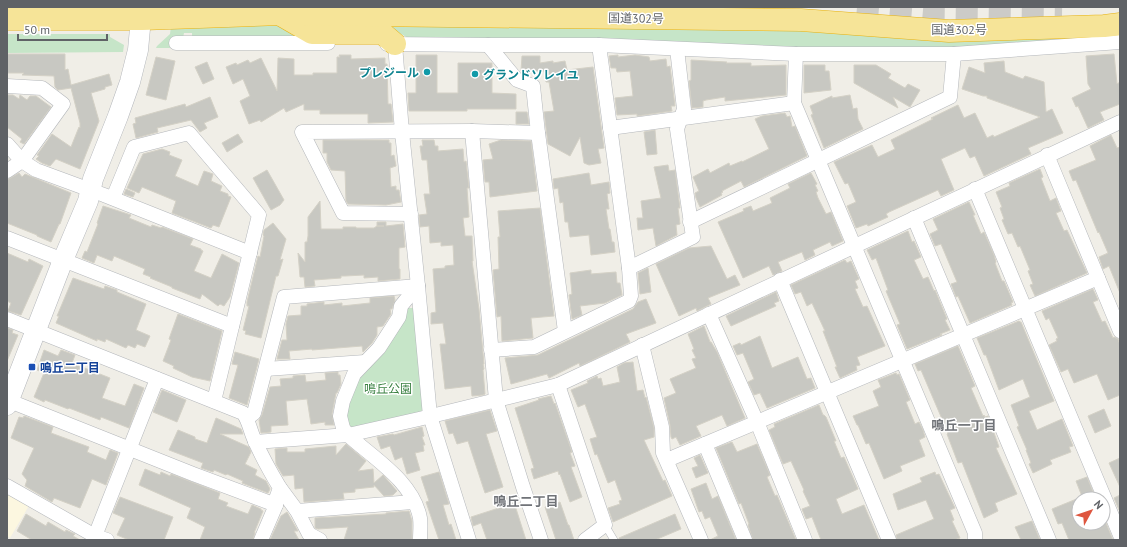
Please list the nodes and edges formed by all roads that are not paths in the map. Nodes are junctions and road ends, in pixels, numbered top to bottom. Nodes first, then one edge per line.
1 (111, 7) edge
2 (215, 7) edge
3 (1120, 11) edge
4 (142, 13) edge
5 (281, 14) junction
6 (242, 15) junction
7 (1062, 16) tunnel mouth
8 (7, 19) edge
9 (1120, 24) edge
10 (1120, 42) edge
11 (176, 43) dead end
12 (395, 44) junction
13 (488, 45) junction
14 (599, 45) junction
15 (677, 49) junction
16 (796, 54) junction
17 (954, 54) junction
18 (7, 86) edge
19 (794, 103) junction
20 (681, 118) junction
21 (1120, 122) edge
22 (610, 128) junction
23 (472, 131) junction
24 (402, 132) junction
25 (538, 133) junction
26 (7, 144) edge
27 (1047, 155) junction
28 (22, 161) junction
29 (819, 161) junction
30 (7, 171) edge
31 (975, 189) junction
32 (90, 191) junction
33 (113, 198) junction
34 (411, 214) junction
35 (914, 218) junction
36 (690, 222) junction
37 (7, 238) edge
38 (854, 246) junction
39 (250, 252) junction
40 (63, 260) junction
41 (629, 268) junction
42 (1098, 278) junction
43 (780, 280) junction
44 (418, 286) junction
45 (1025, 309) junction
46 (709, 314) junction
47 (7, 320) edge
48 (232, 326) junction
49 (36, 330) junction
50 (565, 331) junction
51 (1120, 331) edge
52 (962, 335) junction
53 (642, 345) junction
54 (491, 350) junction
55 (903, 360) junction
56 (366, 362) junction
57 (266, 369) junction
58 (157, 379) junction
59 (558, 385) junction
60 (828, 392) junction
61 (496, 400) junction
62 (214, 401) junction
63 (8, 402) edge
64 (430, 416) junction
65 (248, 418) junction
66 (757, 422) junction
67 (348, 435) junction
68 (255, 442) junction
69 (705, 444) junction
70 (129, 448) junction
71 (667, 460) junction
72 (7, 486) edge
73 (280, 488) junction
74 (413, 502) junction
75 (276, 505) junction
76 (297, 511) junction
77 (605, 526) junction
78 (1120, 536) edge
79 (101, 538) edge
80 (261, 540) edge
81 (320, 540) edge
82 (420, 540) edge
83 (469, 540) edge
84 (541, 540) edge
85 (585, 540) edge
86 (614, 540) edge
87 (701, 540) edge
88 (745, 540) edge
89 (805, 540) edge
90 (889, 540) edge
91 (975, 540) edge
92 (1049, 540) edge

1 - 4 highway
2 - 6 highway
3 - 7 highway
4 - 6 highway, 国道302号
4 - 8 highway, 国道302号
4 - 32 street
5 - 6 highway, 国道302号
5 - 9 highway, 国道302号
5 - 12 highway
10 - 17 street
11 - 12 street
12 - 13 street
12 - 24 street
13 - 14 street
13 - 25 street
14 - 15 street
14 - 22 street
15 - 16 street
15 - 20 street
16 - 17 street
16 - 19 street
17 - 29 street
18 - 28 street
19 - 20 street
19 - 29 street
20 - 22 street
20 - 36 street
21 - 27 street
22 - 41 street
23 - 24 street
23 - 25 street
23 - 54 street
24 - 34 street
24 - 34 street
25 - 50 street
26 - 28 street
27 - 31 street
27 - 42 street
28 - 30 street
28 - 32 street
29 - 36 street
29 - 38 street
31 - 35 street
31 - 45 street
32 - 33 street
32 - 40 street
33 - 39 street
33 - 39 street
34 - 44 street
35 - 38 street
35 - 52 street
36 - 41 street
37 - 40 street
38 - 43 street
38 - 55 street
39 - 48 street
40 - 48 street
40 - 49 street
41 - 50 street
42 - 45 street
42 - 51 street
43 - 46 street
43 - 60 street
44 - 56 street
44 - 57 street
44 - 64 street
45 - 52 street
45 - 78 street
46 - 53 street
46 - 66 street
47 - 49 street
48 - 62 street
49 - 58 street
49 - 63 street
50 - 54 street
52 - 55 street
52 - 92 street
53 - 59 street
53 - 71 street
54 - 61 street
55 - 60 street
55 - 91 street
56 - 57 street
56 - 67 street
57 - 65 street
58 - 62 street
58 - 70 street
59 - 61 street
59 - 77 street
60 - 66 street
60 - 90 street
61 - 64 street
61 - 84 street
62 - 65 street
63 - 70 street
64 - 67 street
64 - 83 street
65 - 68 street
66 - 69 street
66 - 89 street
67 - 68 street
67 - 74 street
68 - 73 street
69 - 71 street
69 - 88 street
70 - 75 street
70 - 79 street
71 - 87 street
72 - 79 street
73 - 75 street
73 - 76 street
74 - 76 street
74 - 82 street
75 - 80 street
76 - 81 street
77 - 85 street
77 - 86 lane

